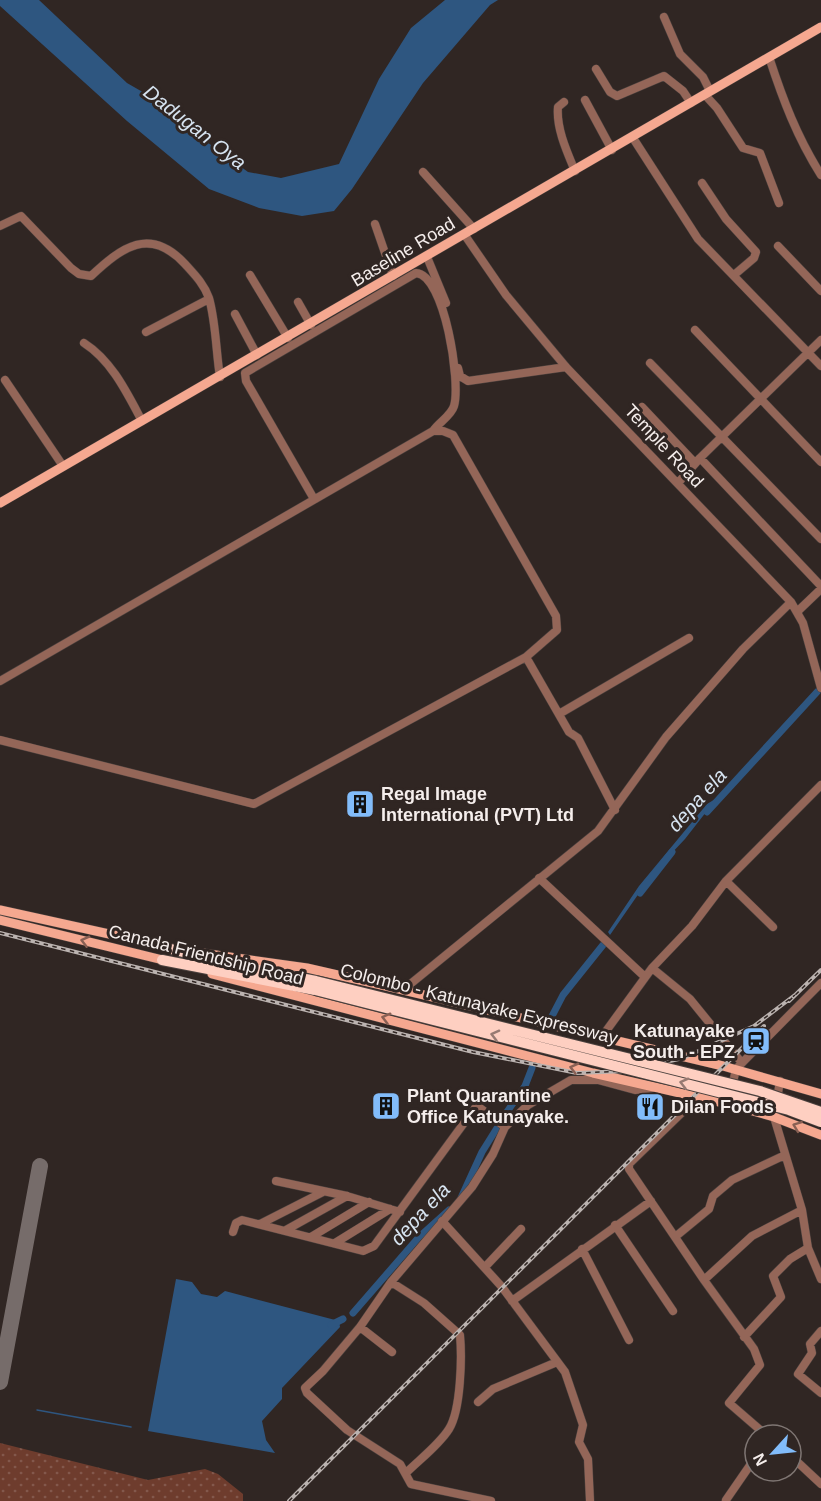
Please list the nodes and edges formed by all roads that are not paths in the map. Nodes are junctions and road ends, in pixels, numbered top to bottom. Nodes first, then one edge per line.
1 (664, 17) dead end
2 (821, 27) edge
3 (769, 57) junction
4 (597, 69) dead end
5 (708, 93) junction
6 (585, 100) dead end
7 (564, 102) dead end
8 (691, 103) junction
9 (633, 138) junction
10 (612, 150) junction
11 (575, 171) junction
12 (423, 172) dead end
13 (821, 175) edge
14 (702, 183) dead end
15 (779, 203) dead end
16 (375, 224) dead end
17 (0, 226) edge
18 (474, 229) junction
19 (464, 234) junction
20 (778, 246) dead end
21 (427, 257) junction
22 (250, 275) dead end
23 (734, 275) junction
24 (393, 276) junction
25 (821, 291) edge
26 (209, 299) junction
27 (298, 302) dead end
28 (235, 314) dead end
29 (311, 325) junction
30 (695, 330) dead end
31 (146, 332) dead end
32 (288, 338) junction
33 (821, 340) edge
34 (84, 343) dead end
35 (809, 352) junction
36 (257, 355) junction
37 (650, 363) dead end
38 (821, 366) edge
39 (566, 367) junction
40 (220, 377) junction
41 (5, 380) dead end
42 (761, 400) junction
43 (642, 407) dead end
44 (142, 421) junction
45 (434, 431) junction
46 (722, 437) junction
47 (698, 460) junction
48 (821, 462) edge
49 (63, 466) junction
50 (678, 483) junction
51 (314, 499) junction
52 (0, 503) edge
53 (821, 539) edge
54 (821, 587) edge
55 (791, 602) junction
56 (798, 611) junction
57 (689, 638) dead end
58 (526, 657) junction
59 (0, 681) edge
60 (821, 688) edge
61 (559, 714) junction
62 (0, 740) edge
63 (821, 786) edge
64 (615, 810) junction
65 (538, 878) junction
66 (726, 881) junction
67 (0, 910) edge
68 (0, 920) edge
69 (773, 927) dead end
70 (163, 947) junction
71 (162, 960) junction
72 (652, 968) junction
73 (645, 977) junction
74 (821, 982) edge
75 (315, 985) junction
76 (403, 990) junction
77 (601, 1038) junction
78 (739, 1066) junction
79 (780, 1081) junction
80 (653, 1087) junction
81 (821, 1094) edge
82 (697, 1098) junction
83 (728, 1104) junction
84 (821, 1112) edge
85 (774, 1117) junction
86 (821, 1122) edge
87 (505, 1127) junction
88 (821, 1135) edge
89 (785, 1155) junction
90 (276, 1181) dead end
91 (323, 1191) junction
92 (347, 1196) junction
93 (651, 1201) junction
94 (369, 1202) junction
95 (390, 1209) junction
96 (802, 1210) junction
97 (400, 1212) junction
98 (442, 1221) junction
99 (260, 1224) junction
100 (615, 1225) junction
101 (521, 1229) dead end
102 (286, 1230) junction
103 (232, 1232) dead end
104 (311, 1237) junction
105 (675, 1237) junction
106 (335, 1243) junction
107 (808, 1248) junction
108 (582, 1249) junction
109 (485, 1268) junction
110 (821, 1279) edge
111 (704, 1280) junction
112 (391, 1282) junction
113 (512, 1301) junction
114 (673, 1311) dead end
115 (360, 1327) junction
116 (821, 1331) edge
117 (744, 1337) junction
118 (629, 1340) dead end
119 (392, 1352) dead end
120 (557, 1362) junction
121 (821, 1393) edge
122 (478, 1402) dead end
123 (752, 1423) edge
124 (803, 1467) edge
125 (406, 1473) junction
126 (743, 1475) edge
127 (821, 1484) edge
128 (726, 1500) edge
129 (491, 1501) edge
130 (590, 1501) edge

1 - 5 street
2 - 3 main road, Baseline Road
3 - 5 main road, Baseline Road
3 - 13 street
4 - 8 street
5 - 8 main road, Baseline Road
5 - 15 street
6 - 10 street
7 - 11 street
8 - 9 main road, Baseline Road
9 - 10 main road, Baseline Road
9 - 23 street
10 - 11 main road, Baseline Road
11 - 18 main road, Baseline Road
12 - 18 street
14 - 23 street
16 - 24 street
17 - 26 street
18 - 19 main road, Baseline Road
19 - 21 main road, Baseline Road
19 - 39 street, Temple Road
20 - 25 street
21 - 24 main road, Baseline Road
21 - 39 street
22 - 32 street
23 - 35 street
24 - 29 main road, Baseline Road
26 - 31 street
26 - 40 street
27 - 29 street
28 - 36 street
29 - 32 main road, Baseline Road
30 - 42 street
32 - 36 main road, Baseline Road
33 - 35 street
34 - 44 street
35 - 38 street
35 - 42 street
36 - 40 main road, Baseline Road
37 - 46 street
39 - 50 street, Temple Road
40 - 44 main road, Baseline Road
41 - 49 street
42 - 46 street
42 - 48 street
43 - 47 street
44 - 49 main road, Baseline Road
45 - 51 street
45 - 51 street
45 - 58 street
46 - 47 street
46 - 53 street
47 - 50 street
47 - 54 street
49 - 52 main road, Baseline Road
50 - 55 street, Temple Road
51 - 59 street
54 - 56 street
55 - 56 street, Temple Road
55 - 64 street
56 - 60 street, Temple Road
57 - 61 street
58 - 61 street
58 - 62 street
61 - 64 street
63 - 66 street
64 - 65 street
65 - 73 street
65 - 76 street
66 - 69 street
66 - 72 street
67 - 70 main road, Canada Friendship Road
71 -> 68 main road, Canada Friendship Road
70 - 75 highway, Colombo - Katunayake Expressway
70 - 76 main road, Canada Friendship Road
71 - 75 highway, Colombo - Katunayake Expressway
80 -> 71 main road, Canada Friendship Road
72 - 73 street
72 - 78 street
73 - 77 street
74 - 78 street
75 - 84 highway, Colombo - Katunayake Expressway, bridge
86 -> 75 highway, Colombo - Katunayake Expressway, bridge
76 - 77 main road, Canada Friendship Road
77 - 78 main road, Canada Friendship Road
78 - 79 main road, Canada Friendship Road
78 - 83 street
79 - 81 main road, Canada Friendship Road
79 - 85 street
80 - 82 main road, Canada Friendship Road
80 - 87 street
82 - 83 main road, Canada Friendship Road
82 - 93 street
83 - 85 main road, Canada Friendship Road
88 -> 85 main road, Canada Friendship Road
85 - 89 street
87 - 97 street
87 - 98 street
89 - 96 street
89 - 105 street
90 - 91 street
91 - 92 street
91 - 99 street
92 - 94 street
92 - 102 street
93 - 100 street
93 - 105 street
94 - 95 street
94 - 104 street
95 - 97 street
95 - 106 street
96 - 107 street
96 - 111 street
97 - 106 street
98 - 109 street
98 - 112 street
99 - 102 street
99 - 103 street
100 - 108 street
100 - 114 street
101 - 109 street
102 - 104 street
104 - 106 street
105 - 111 street
107 - 110 street
107 - 117 street
108 - 113 street
108 - 118 street
109 - 113 street
111 - 117 street
112 - 115 street
112 - 125 street
113 - 120 street
115 - 119 street
115 - 125 street
116 - 121 street
117 - 123 street
120 - 122 street
120 - 130 street
124 - 127 street
125 - 129 street
126 - 128 street

